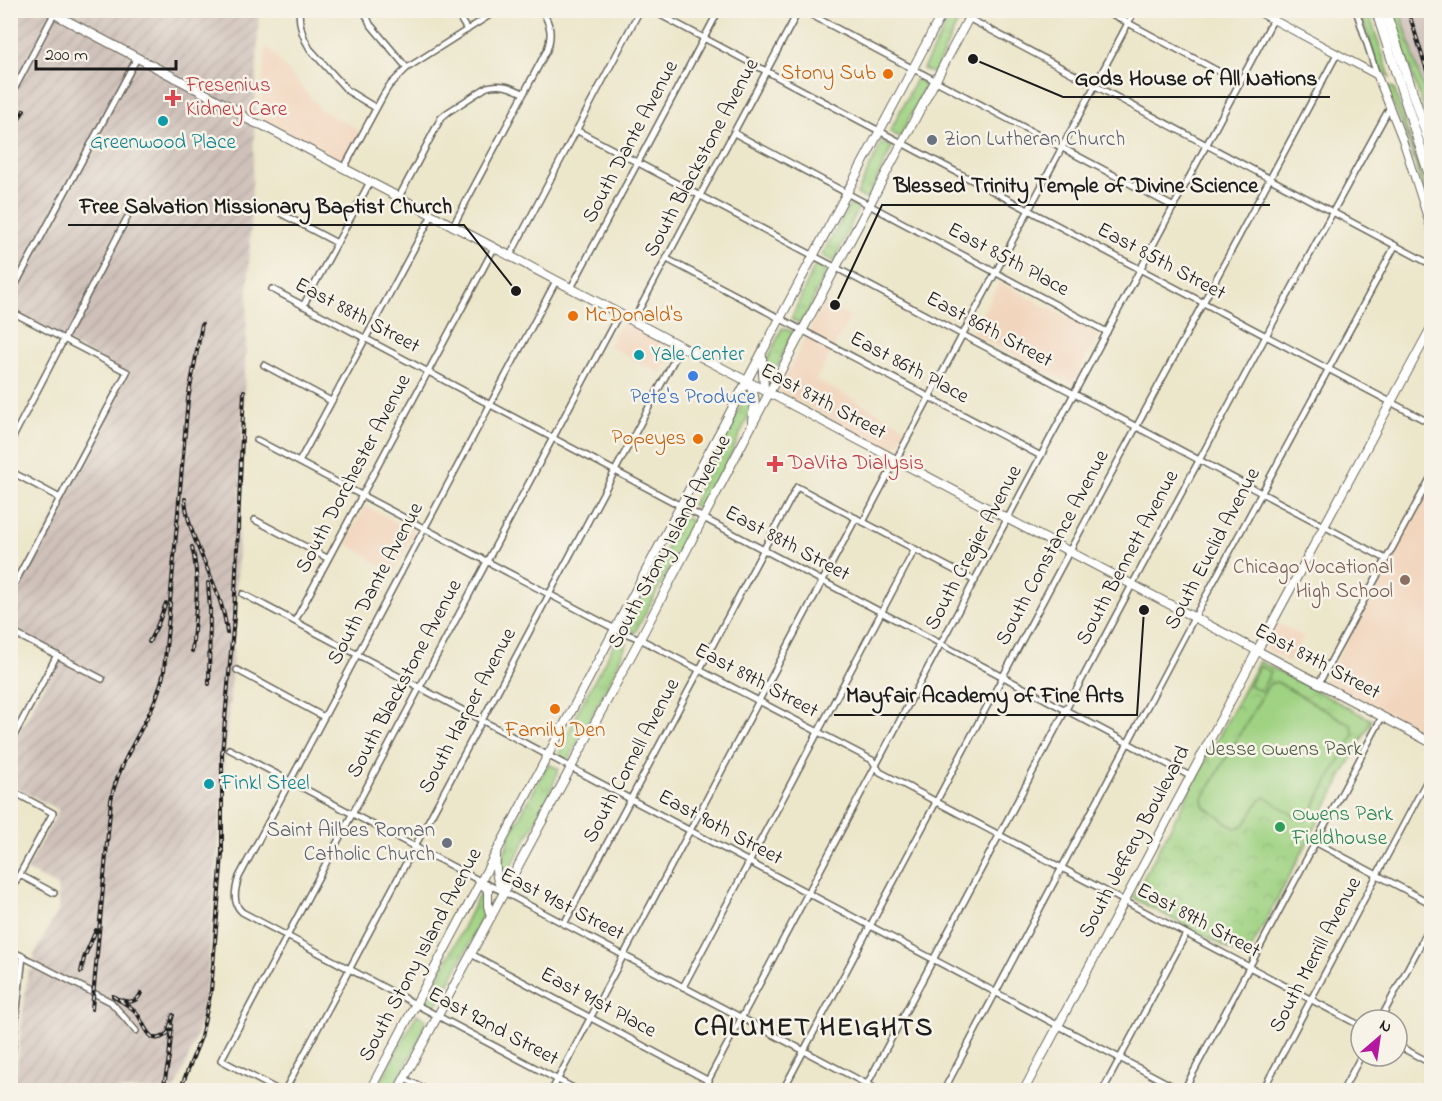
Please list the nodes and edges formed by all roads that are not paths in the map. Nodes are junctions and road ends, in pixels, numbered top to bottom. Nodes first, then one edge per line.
1 (299, 10) edge
2 (364, 10) edge
3 (455, 10) edge
4 (498, 10) edge
5 (542, 10) edge
6 (640, 10) edge
7 (651, 10) edge
8 (719, 10) edge
9 (800, 10) edge
10 (944, 10) edge
11 (953, 10) edge
12 (1104, 10) edge
13 (1135, 10) edge
14 (1254, 10) edge
15 (1356, 10) edge
16 (1376, 10) edge
17 (1386, 10) edge
18 (51, 12) edge
19 (971, 15) edge
20 (1273, 20) junction
21 (1128, 24) junction
22 (467, 30) junction
23 (704, 38) junction
24 (1336, 54) junction
25 (137, 58) junction
26 (407, 68) junction
27 (913, 69) junction
28 (766, 72) junction
29 (1377, 75) junction
30 (936, 81) junction
31 (1240, 83) junction
32 (1095, 86) junction
33 (523, 93) junction
34 (10, 97) edge
35 (1390, 107) junction
36 (376, 108) junction
37 (576, 130) junction
38 (880, 132) junction
39 (734, 133) junction
40 (903, 144) junction
41 (1207, 146) junction
42 (1062, 148) junction
43 (1431, 151) edge
44 (639, 163) junction
45 (344, 168) junction
46 (1270, 179) junction
47 (370, 182) junction
48 (1431, 183) edge
49 (847, 194) junction
50 (700, 196) junction
51 (399, 197) junction
52 (870, 206) junction
53 (1174, 207) junction
54 (1029, 211) junction
55 (1332, 212) junction
56 (282, 214) dead end
57 (432, 214) junction
58 (127, 218) dead end
59 (453, 226) junction
60 (1431, 232) edge
61 (337, 243) junction
62 (1395, 246) junction
63 (494, 248) junction
64 (510, 256) junction
65 (814, 256) junction
66 (667, 259) junction
67 (1431, 265) edge
68 (836, 269) junction
69 (1140, 270) junction
70 (996, 273) junction
71 (556, 281) junction
72 (571, 288) junction
73 (272, 289) dead end
74 (10, 295) edge
75 (1204, 303) junction
76 (303, 306) junction
77 (10, 311) edge
78 (619, 314) junction
79 (781, 319) junction
80 (633, 321) junction
81 (1431, 326) edge
82 (803, 330) junction
83 (1107, 332) junction
84 (962, 335) junction
85 (1266, 336) junction
86 (365, 338) junction
87 (65, 339) junction
88 (681, 347) junction
89 (762, 356) junction
90 (264, 365) dead end
91 (1329, 369) junction
92 (428, 371) junction
93 (748, 382) junction
94 (769, 393) junction
95 (1074, 394) junction
96 (930, 397) junction
97 (331, 401) junction
98 (1390, 402) junction
99 (490, 405) junction
100 (1431, 424) edge
101 (751, 427) junction
102 (1137, 427) junction
103 (553, 438) junction
104 (257, 440) dead end
105 (10, 443) edge
106 (1041, 456) junction
107 (896, 460) junction
108 (1199, 461) junction
109 (299, 462) junction
110 (10, 471) edge
111 (615, 471) junction
112 (1431, 475) edge
113 (1261, 493) junction
114 (362, 495) junction
115 (60, 498) junction
116 (680, 506) junction
117 (703, 518) junction
118 (856, 518) junction
119 (1008, 519) junction
120 (255, 520) dead end
121 (863, 522) junction
122 (1324, 526) junction
123 (424, 529) junction
124 (915, 549) junction
125 (763, 550) junction
126 (1070, 552) junction
127 (327, 558) junction
128 (1386, 559) junction
129 (487, 562) junction
130 (823, 581) junction
131 (975, 581) junction
132 (1132, 585) junction
133 (10, 592) edge
134 (243, 594) dead end
135 (549, 594) junction
136 (882, 612) junction
137 (1194, 618) junction
138 (295, 621) junction
139 (615, 630) junction
140 (10, 631) edge
141 (640, 639) junction
142 (941, 644) junction
143 (1257, 651) junction
144 (358, 654) junction
145 (57, 656) junction
146 (237, 670) dead end
147 (699, 670) junction
148 (1003, 677) junction
149 (102, 679) dead end
150 (1319, 683) junction
151 (420, 687) junction
152 (759, 701) junction
153 (1066, 710) junction
154 (324, 717) junction
155 (1382, 717) junction
156 (482, 720) junction
157 (818, 732) junction
158 (10, 742) edge
159 (1128, 743) junction
160 (1431, 743) edge
161 (229, 749) dead end
162 (548, 755) junction
163 (876, 766) junction
164 (571, 767) junction
165 (1431, 771) edge
166 (1190, 776) junction
167 (290, 781) junction
168 (10, 790) edge
169 (630, 799) junction
170 (937, 801) junction
171 (352, 814) junction
172 (690, 830) junction
173 (999, 835) junction
174 (1315, 842) junction
175 (415, 847) junction
176 (497, 850) junction
177 (749, 862) junction
178 (1062, 868) junction
179 (20, 875) junction
180 (1377, 875) junction
181 (480, 881) junction
182 (10, 892) edge
183 (504, 892) junction
184 (54, 893) dead end
185 (808, 893) junction
186 (1124, 901) junction
187 (1431, 904) edge
188 (237, 907) joint
189 (491, 917) junction
190 (1431, 923) edge
191 (564, 924) junction
192 (871, 926) junction
193 (1186, 934) junction
194 (287, 936) junction
195 (10, 950) edge
196 (471, 954) junction
197 (624, 955) junction
198 (22, 956) junction
199 (933, 960) junction
200 (1249, 967) junction
201 (349, 969) junction
202 (682, 987) junction
203 (996, 993) junction
204 (1311, 1000) junction
205 (415, 1004) junction
206 (1386, 1008) edge
207 (438, 1016) junction
208 (590, 1018) junction
209 (742, 1018) junction
210 (1349, 1020) edge
211 (1058, 1026) junction
212 (136, 1031) dead end
213 (804, 1051) junction
214 (1409, 1052) edge
215 (1120, 1059) junction
216 (1431, 1064) edge
217 (1355, 1068) edge
218 (10, 1071) edge
219 (1431, 1075) edge
220 (405, 1078) junction
221 (557, 1080) junction
222 (708, 1081) junction
223 (866, 1088) edge
224 (278, 1090) edge
225 (285, 1090) edge
226 (370, 1090) edge
227 (398, 1090) edge
228 (428, 1090) edge
229 (552, 1090) edge
230 (577, 1090) edge
231 (703, 1090) edge
232 (783, 1090) edge
233 (878, 1090) edge
234 (944, 1090) edge
235 (1024, 1090) edge
236 (1103, 1090) edge
237 (1182, 1090) edge
238 (1263, 1090) edge
239 (1343, 1090) edge
240 (1423, 1090) edge

1 - 36 street
2 - 26 street
3 - 22 street
4 - 22 street
5 - 33 street
6 - 37 street
7 - 23 street, East 85th Street
8 - 23 street, South Dante Avenue
9 - 27 street
9 - 28 street, South Blackstone Avenue
10 - 27 highway, South Stony Island Avenue
11 - 19 street
12 - 21 street
13 - 21 street
14 - 20 street
15 - 29 street
16 - 48 highway
17 - 43 highway
18 - 25 main road, East 87th Street
18 - 34 street
19 - 30 highway, South Stony Island Avenue
19 - 32 street
20 - 24 street
20 - 31 street, South Cregier Avenue
21 - 31 street
21 - 32 street
22 - 26 street
23 - 28 street, East 85th Street
23 - 44 street, South Dante Avenue
24 - 29 street
24 - 46 street, South Constance Avenue
25 - 45 main road, East 87th Street
25 - 74 street
26 - 36 street
27 - 30 street
27 - 38 highway, South Stony Island Avenue
28 - 38 street, East 85th Street
28 - 39 street, South Blackstone Avenue
29 - 35 street
30 - 40 highway, South Stony Island Avenue
30 - 42 street
31 - 41 street, South Cregier Avenue
32 - 41 street
32 - 42 street
33 - 51 street
33 - 59 street
35 - 55 street, South Bennett Avenue
35 - 60 street
36 - 45 street
37 - 44 street, East 86th Street
37 - 64 street
38 - 40 street, East 85th Street
38 - 49 highway, South Stony Island Avenue
39 - 49 street, East 85th Place
39 - 50 street, South Blackstone Avenue
40 - 52 highway, South Stony Island Avenue
40 - 54 street, East 85th Street
41 - 46 street
41 - 53 street, South Cregier Avenue
42 - 53 street
42 - 54 street
44 - 50 street, East 86th Street
44 - 72 street, South Dante Avenue
45 - 47 main road, East 87th Street
46 - 55 street
46 - 75 street, South Constance Avenue
47 - 51 main road, East 87th Street
47 - 61 street
49 - 52 street, East 85th Place
49 - 65 highway, South Stony Island Avenue
50 - 65 street, East 86th Street
50 - 66 street, South Blackstone Avenue
51 - 57 main road, East 87th Street
52 - 68 highway, South Stony Island Avenue
52 - 70 street, East 85th Place
53 - 69 street, South Cregier Avenue
54 - 69 street, East 85th Street
54 - 70 street
55 - 62 street
55 - 85 street, South Bennett Avenue
56 - 61 street
57 - 59 main road, East 87th Street
57 - 86 street
58 - 87 street
59 - 63 main road, East 87th Street
61 - 76 street
62 - 67 street
62 - 91 street, South Euclid Avenue
63 - 64 main road, East 87th Street
63 - 92 street, South Dorchester Avenue
64 - 71 main road, East 87th Street
65 - 68 street, East 86th Street
65 - 79 highway, South Stony Island Avenue
66 - 79 street, East 86th Place
66 - 80 street, South Blackstone Avenue
68 - 82 highway, South Stony Island Avenue
68 - 84 street, East 86th Street
69 - 75 street, East 85th Street
69 - 83 street, South Cregier Avenue
70 - 83 street, East 85th Place
70 - 84 street
71 - 72 main road, East 87th Street
71 - 99 street, South Dante Avenue
72 - 78 main road, East 87th Street
73 - 76 street, East 88th Street
75 - 85 street, East 85th Street
75 - 102 street, South Constance Avenue
76 - 86 street, East 88th Street
77 - 87 street
78 - 80 main road, East 87th Street
78 - 103 street, South Blackstone Avenue
79 - 82 street, East 86th Place
79 - 89 highway, South Stony Island Avenue
80 - 88 main road, East 87th Street
81 - 98 main road, South Jeffery Boulevard
82 - 94 highway, South Stony Island Avenue
82 - 96 street, East 86th Place
83 - 95 street, South Cregier Avenue
84 - 95 street, East 86th Street
84 - 96 street
85 - 91 street, East 85th Street
85 - 108 street, South Bennett Avenue
86 - 92 street, East 88th Street
86 - 97 street
87 - 105 street
87 - 115 street
88 - 93 main road, East 87th Street
88 - 111 street, South Harper Avenue
89 - 93 highway, South Stony Island Avenue
89 - 94 highway
90 - 97 street
91 - 98 street, East 85th Street
91 - 113 street, South Euclid Avenue
92 - 99 street, East 88th Street
92 - 114 street, South Dorchester Avenue
93 - 94 main road, East 87th Street
93 - 101 highway
93 - 116 highway, South Stony Island Avenue
94 - 101 highway, South Stony Island Avenue
94 - 107 main road, East 87th Street
95 - 102 street, East 86th Street
95 - 106 street, South Cregier Avenue
96 - 106 street, East 86th Place
96 - 107 street
97 - 109 street
98 - 100 street, East 85th Street
98 - 122 main road, South Jeffery Boulevard
99 - 103 street, East 88th Street
99 - 123 street, South Dante Avenue
101 - 117 highway, South Stony Island Avenue
102 - 108 street, East 86th Street
102 - 126 street, South Constance Avenue
103 - 111 street, East 88th Street
103 - 129 street, South Blackstone Avenue
104 - 109 street, East 89th Street
106 - 119 street, South Cregier Avenue
107 - 119 main road, East 87th Street
107 - 121 street
108 - 113 street, East 86th Street
108 - 132 street, South Bennett Avenue
109 - 114 street, East 89th Street
110 - 115 street
111 - 116 street, East 88th Street
111 - 135 street, South Harper Avenue
112 - 128 street
113 - 122 street, East 86th Street
113 - 137 street, South Euclid Avenue
114 - 123 street, East 89th Street
114 - 127 street, South Dorchester Avenue
115 - 133 street
116 - 117 street, East 88th Street
116 - 139 highway, South Stony Island Avenue
117 - 125 street, East 88th Street
117 - 141 highway, South Stony Island Avenue
118 - 121 street
118 - 125 street, South Cornell Avenue
118 - 130 street
119 - 126 main road, East 87th Street
119 - 131 street, South Cregier Avenue
120 - 127 street
121 - 124 street
122 - 128 street, East 86th Street
122 - 143 main road, South Jeffery Boulevard
123 - 129 street, East 89th Street
123 - 144 street, South Dante Avenue
124 - 131 street
124 - 136 street
125 - 130 street, East 88th Street
125 - 147 street, South Cornell Avenue
126 - 132 main road, East 87th Street
126 - 148 street, South Constance Avenue
127 - 138 street, South Dorchester Avenue
128 - 150 street
129 - 135 street, East 89th Street
129 - 151 street, South Blackstone Avenue
130 - 136 street, East 88th Street
130 - 152 street
131 - 142 street, South Cregier Avenue
132 - 137 main road, East 87th Street
132 - 153 street, South Bennett Avenue
134 - 138 street, East 90th Street
135 - 139 street, East 89th Street
135 - 156 street, South Harper Avenue
136 - 142 street, East 88th Street
136 - 157 street
137 - 143 main road, East 87th Street
137 - 159 street, South Euclid Avenue
138 - 144 street, East 90th Street
139 - 141 street, East 89th Street
139 - 162 highway, South Stony Island Avenue
140 - 145 street
141 - 147 street, East 89th Street
141 - 164 highway, South Stony Island Avenue
142 - 148 street, East 88th Street
142 - 163 street, South Cregier Avenue
143 - 150 main road, East 87th Street
143 - 166 main road, South Jeffery Boulevard
144 - 151 street, East 90th Street
144 - 154 street, South Dante Avenue
145 - 149 street
145 - 158 street
146 - 154 street
147 - 152 street, East 89th Street
147 - 169 street, South Cornell Avenue
148 - 153 street, East 88th Street
148 - 170 street, South Constance Avenue
150 - 155 main road, East 87th Street
151 - 156 street, East 90th Street
151 - 171 street, South Blackstone Avenue
152 - 157 street, East 89th Street
152 - 172 street
153 - 159 street, East 88th Street
153 - 173 street, South Bennett Avenue
154 - 167 street, South Dante Avenue
155 - 160 main road, East 87th Street
155 - 174 street
156 - 162 street, East 90th Street
156 - 175 street, South Harper Avenue
157 - 163 street, East 89th Street
157 - 177 street
159 - 166 street, East 88th Street
159 - 178 street, South Euclid Avenue
161 - 167 street, East 91st Street
162 - 164 street, East 90th Street
162 - 176 highway, South Stony Island Avenue
163 - 170 street, East 89th Street
163 - 185 street, South Cregier Avenue
164 - 169 street, East 90th Street
164 - 183 highway, South Stony Island Avenue
165 - 180 street, South Merrill Avenue
166 - 186 main road, South Jeffery Boulevard
167 - 171 street, East 91st Street
167 - 188 street, South Dante Avenue
168 - 179 street
169 - 172 street, East 90th Street
169 - 191 street, South Cornell Avenue
170 - 173 street, East 89th Street
170 - 192 street, South Constance Avenue
171 - 175 street, East 91st Street
171 - 194 street, South Blackstone Avenue
172 - 177 street, East 90th Street
172 - 197 street
173 - 178 street, East 89th Street
173 - 199 street, South Bennett Avenue
174 - 180 street
174 - 200 street
175 - 181 street, East 91st Street
175 - 201 street, South Harper Avenue
176 - 181 highway, South Stony Island Avenue
176 - 183 highway
177 - 185 street, East 90th Street
177 - 202 street
178 - 186 street, East 89th Street
178 - 203 street, South Euclid Avenue
179 - 182 street
179 - 184 street
180 - 187 street
180 - 204 street, South Merrill Avenue
181 - 183 street, East 91st Street
181 - 189 highway
181 - 205 highway, South Stony Island Avenue
183 - 189 highway, South Stony Island Avenue
183 - 191 street, East 91st Street
185 - 192 street, East 90th Street
185 - 209 street, South Cregier Avenue
186 - 193 street, East 89th Street
186 - 211 main road, South Jeffery Boulevard
188 - 194 street, East 92nd Street
189 - 196 highway, South Stony Island Avenue
190 - 206 street
191 - 197 street, East 91st Street
192 - 199 street, East 90th Street
192 - 213 street, South Constance Avenue
193 - 200 street, East 89th Street
193 - 215 street
194 - 201 street, East 92nd Street
194 - 224 street, South Blackstone Avenue
195 - 198 street
196 - 207 highway, South Stony Island Avenue
196 - 208 street, East 91st Place
197 - 202 street, East 91st Street
197 - 208 street
198 - 212 street
198 - 218 street
199 - 203 street, East 90th Street
199 - 223 street, South Bennett Avenue
200 - 204 street, East 89th Street
200 - 237 street
201 - 205 street, East 92nd Street
201 - 225 street, South Harper Avenue
202 - 209 street, East 91st Street
203 - 211 street, East 90th Street
203 - 234 street, South Euclid Avenue
204 - 210 street, East 89th Street
204 - 238 street, South Merrill Avenue
205 - 207 street, East 92nd Street
205 - 226 highway, South Stony Island Avenue
207 - 220 highway, South Stony Island Avenue
207 - 221 street, East 92nd Street
208 - 221 street
208 - 222 street, East 91st Place
209 - 213 street, East 91st Street
209 - 222 street, South Cregier Avenue
211 - 215 street, East 90th Street
211 - 235 main road, South Jeffery Boulevard
213 - 223 street, East 91st Street
213 - 232 street, South Constance Avenue
214 - 216 street
215 - 236 street
215 - 237 street, East 90th Street
217 - 239 street
219 - 240 street
220 - 227 highway, South Stony Island Avenue
220 - 228 street
221 - 229 street
221 - 230 street, East 92nd Street
222 - 231 street, South Cregier Avenue
223 - 233 street, East 91st Street

